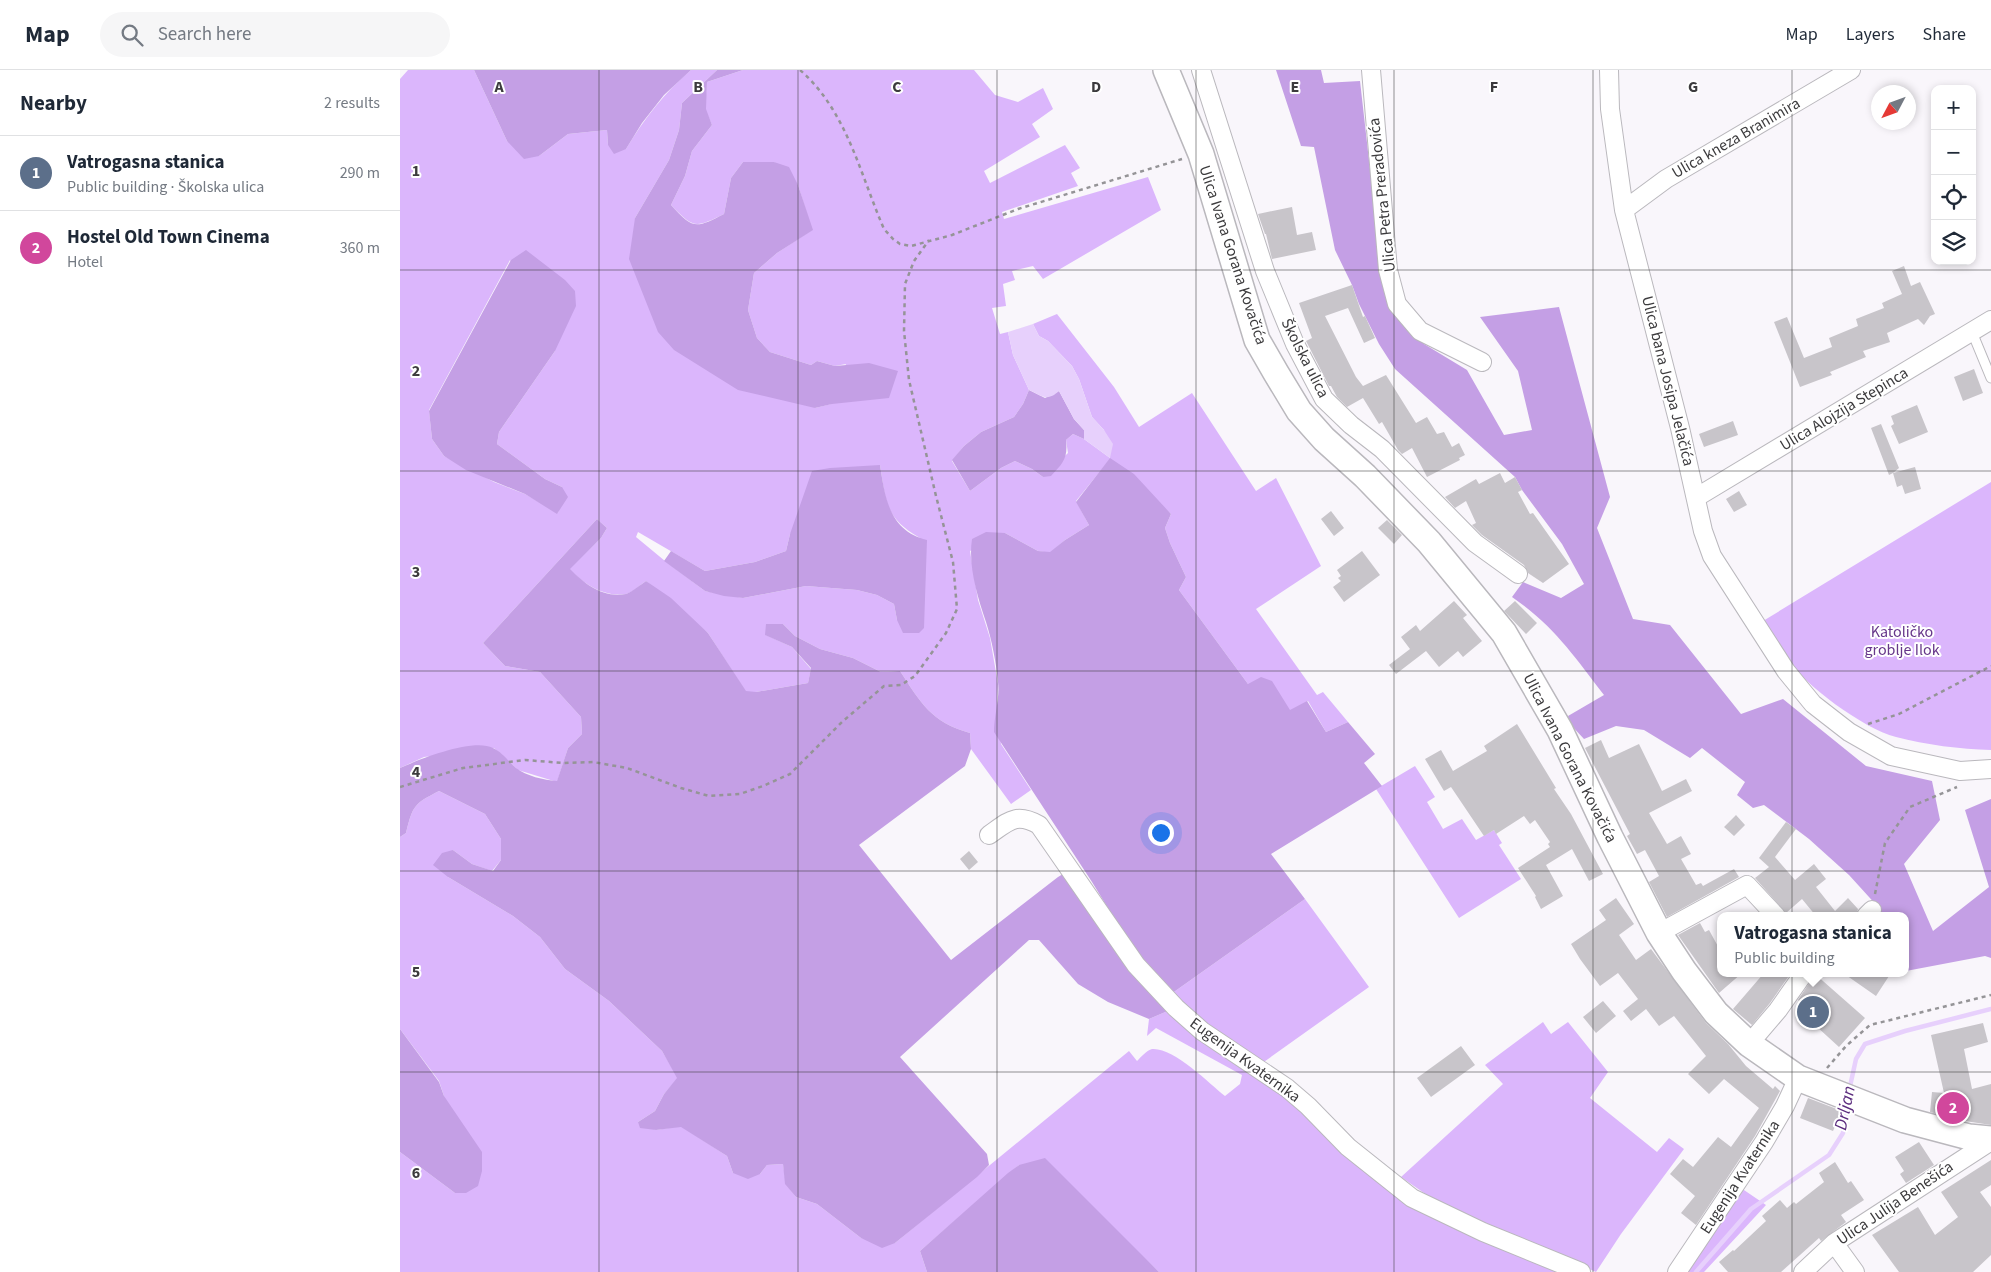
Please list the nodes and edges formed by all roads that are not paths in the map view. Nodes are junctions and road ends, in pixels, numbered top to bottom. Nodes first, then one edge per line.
1 (1166, 70) edge
2 (1201, 70) edge
3 (1371, 70) edge
4 (1609, 70) edge
5 (1851, 70) edge
6 (1624, 210) junction
7 (1991, 320) edge
8 (1972, 332) junction
9 (1482, 362) dead end
10 (1991, 378) edge
11 (1697, 497) junction
12 (1518, 574) dead end
13 (1991, 769) edge
14 (989, 835) dead end
15 (1772, 912) edge
16 (1659, 933) junction
17 (1801, 977) edge
18 (1749, 1044) junction
19 (1814, 1085) junction
20 (1991, 1140) edge
21 (1834, 1243) junction
22 (1581, 1272) edge
23 (1677, 1272) edge
24 (1803, 1272) edge
25 (1856, 1272) edge

1 - 16 main road, Ulica Ivana Gorana Kovačića
2 - 12 street, Školska ulica
3 - 9 street, Ulica Petra Preradovića
4 - 6 street, Ulica bana Josipa Jelačića
5 - 6 street, Ulica kneza Branimira
6 - 11 street, Ulica bana Josipa Jelačića
7 - 8 street, Ulica Alojzija Stepinca
8 - 10 lane
8 - 11 street, Ulica Alojzija Stepinca
11 - 13 street, Ulica bana Josipa Jelačića
14 - 22 street, Eugenija Kvaternika
15 - 16 street
16 - 18 main road, Ulica Ivana Gorana Kovačića
17 - 18 street
18 - 19 main road, Ulica Ivana Gorana Kovačića
19 - 20 main road, Ulica Ivana Gorana Kovačića
19 - 23 street, Eugenija Kvaternika
20 - 21 street, Ulica Julija Benešića
21 - 24 street, Ulica Julija Benešića
21 - 25 street

